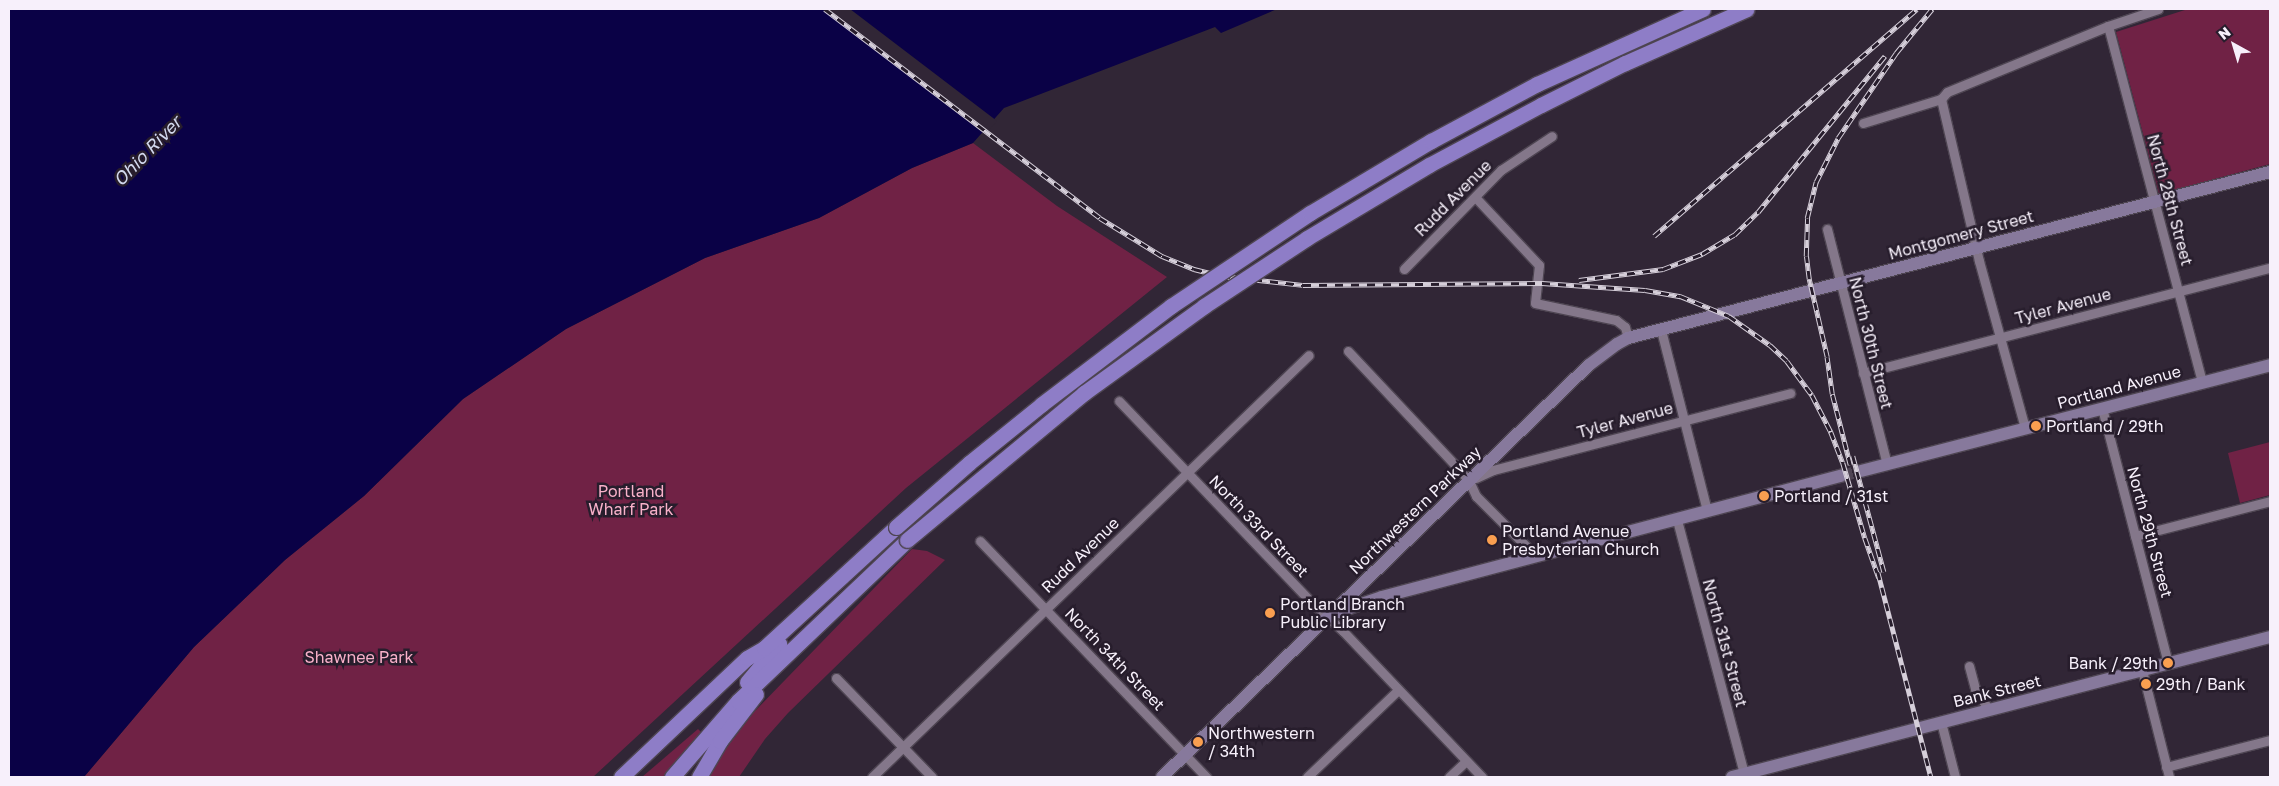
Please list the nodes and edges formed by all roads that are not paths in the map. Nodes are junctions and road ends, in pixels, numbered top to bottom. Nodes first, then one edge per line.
1 (1703, 9) edge
2 (1747, 9) edge
3 (2158, 9) edge
4 (2108, 26) junction
5 (1941, 99) junction
6 (1863, 123) dead end
7 (1552, 136) dead end
8 (2270, 172) edge
9 (1476, 198) junction
10 (2155, 202) junction
11 (1827, 229) dead end
12 (1976, 248) junction
13 (2270, 268) edge
14 (1404, 269) dead end
15 (1840, 283) junction
16 (2179, 292) junction
17 (1661, 330) junction
18 (1628, 338) junction
19 (2002, 338) junction
20 (1348, 352) dead end
21 (1310, 355) dead end
22 (2270, 364) edge
23 (1863, 373) junction
24 (2202, 382) junction
25 (1790, 393) dead end
26 (1119, 402) dead end
27 (2102, 408) junction
28 (1683, 420) junction
29 (2025, 428) junction
30 (1887, 464) junction
31 (1861, 472) tunnel mouth
32 (1187, 473) junction
33 (1840, 476) tunnel mouth
34 (1469, 481) junction
35 (2270, 501) edge
36 (1708, 511) junction
37 (1677, 520) junction
38 (2135, 536) junction
39 (980, 541) dead end
40 (1536, 556) junction
41 (816, 601) junction
42 (1046, 609) junction
43 (1329, 616) junction
44 (2270, 637) edge
45 (764, 648) junction
46 (783, 660) junction
47 (2168, 663) junction
48 (1969, 666) dead end
49 (2142, 670) junction
50 (836, 678) dead end
51 (1398, 690) junction
52 (1989, 710) junction
53 (1941, 722) junction
54 (2270, 740) edge
55 (903, 747) junction
56 (1184, 755) junction
57 (1466, 761) junction
58 (2166, 766) junction
59 (1738, 776) edge
60 (621, 777) edge
61 (634, 777) edge
62 (667, 777) edge
63 (672, 777) edge
64 (699, 777) edge
65 (872, 777) edge
66 (932, 777) edge
67 (1162, 777) edge
68 (1206, 777) edge
69 (1308, 777) edge
70 (1449, 777) edge
71 (1482, 777) edge
72 (1955, 777) edge
73 (2169, 777) edge

1 - 41 highway, bridge
2 - 46 highway, bridge
3 - 4 street
4 - 5 street
4 - 10 street, North 28th Street
5 - 6 street
5 - 12 street
7 - 9 street, Rudd Avenue
8 - 10 street, Montgomery Street
9 - 14 street, Rudd Avenue
9 - 18 street
10 - 12 street, Montgomery Street
10 - 16 street, North 28th Street
11 - 15 street, North 30th Street
12 - 15 street, Montgomery Street
12 - 19 street
13 - 16 street, Tyler Avenue
15 - 17 street, Montgomery Street
15 - 23 street, North 30th Street
16 - 19 street, Tyler Avenue
16 - 24 street, North 28th Street
17 - 18 street, Northwestern Parkway
17 - 28 street
18 - 34 street, Northwestern Parkway
19 - 23 street, Tyler Avenue
19 - 29 street
20 - 34 street
21 - 32 street, Rudd Avenue
22 - 24 street, Portland Avenue
23 - 30 street, North 30th Street
24 - 27 street, Portland Avenue
25 - 28 street, Tyler Avenue
26 - 32 street, North 33rd Street
27 - 29 street, Portland Avenue
27 - 38 street, North 29th Street
28 - 34 street, Tyler Avenue
28 - 36 street
29 - 30 street, Portland Avenue
30 - 31 street, Portland Avenue
32 - 42 street, Rudd Avenue
32 - 43 street, North 33rd Street
33 - 36 street
34 - 40 street
34 - 43 street, Northwestern Parkway
35 - 38 street
36 - 37 street
37 - 40 street
37 - 59 street, North 31st Street
38 - 47 street, North 29th Street
39 - 42 street, North 34th Street
40 - 43 street
41 - 45 highway
41 - 62 highway
42 - 55 street, Rudd Avenue
42 - 56 street, North 34th Street
43 - 51 street, North 33rd Street
43 - 56 street, Northwestern Parkway
44 - 47 street, Bank Street
45 - 60 highway
45 - 61 highway
46 - 63 highway
46 - 64 highway
47 - 49 street, Bank Street
48 - 52 street
49 - 52 street, Bank Street
49 - 58 street
50 - 55 street
51 - 57 street, North 33rd Street
51 - 69 street
52 - 53 street, Bank Street
53 - 59 street, Bank Street
53 - 72 street
54 - 58 street
55 - 65 street, Rudd Avenue
55 - 66 street
56 - 67 street, Northwestern Parkway
56 - 68 street, North 34th Street
57 - 70 street
57 - 71 street, North 33rd Street
58 - 73 street

